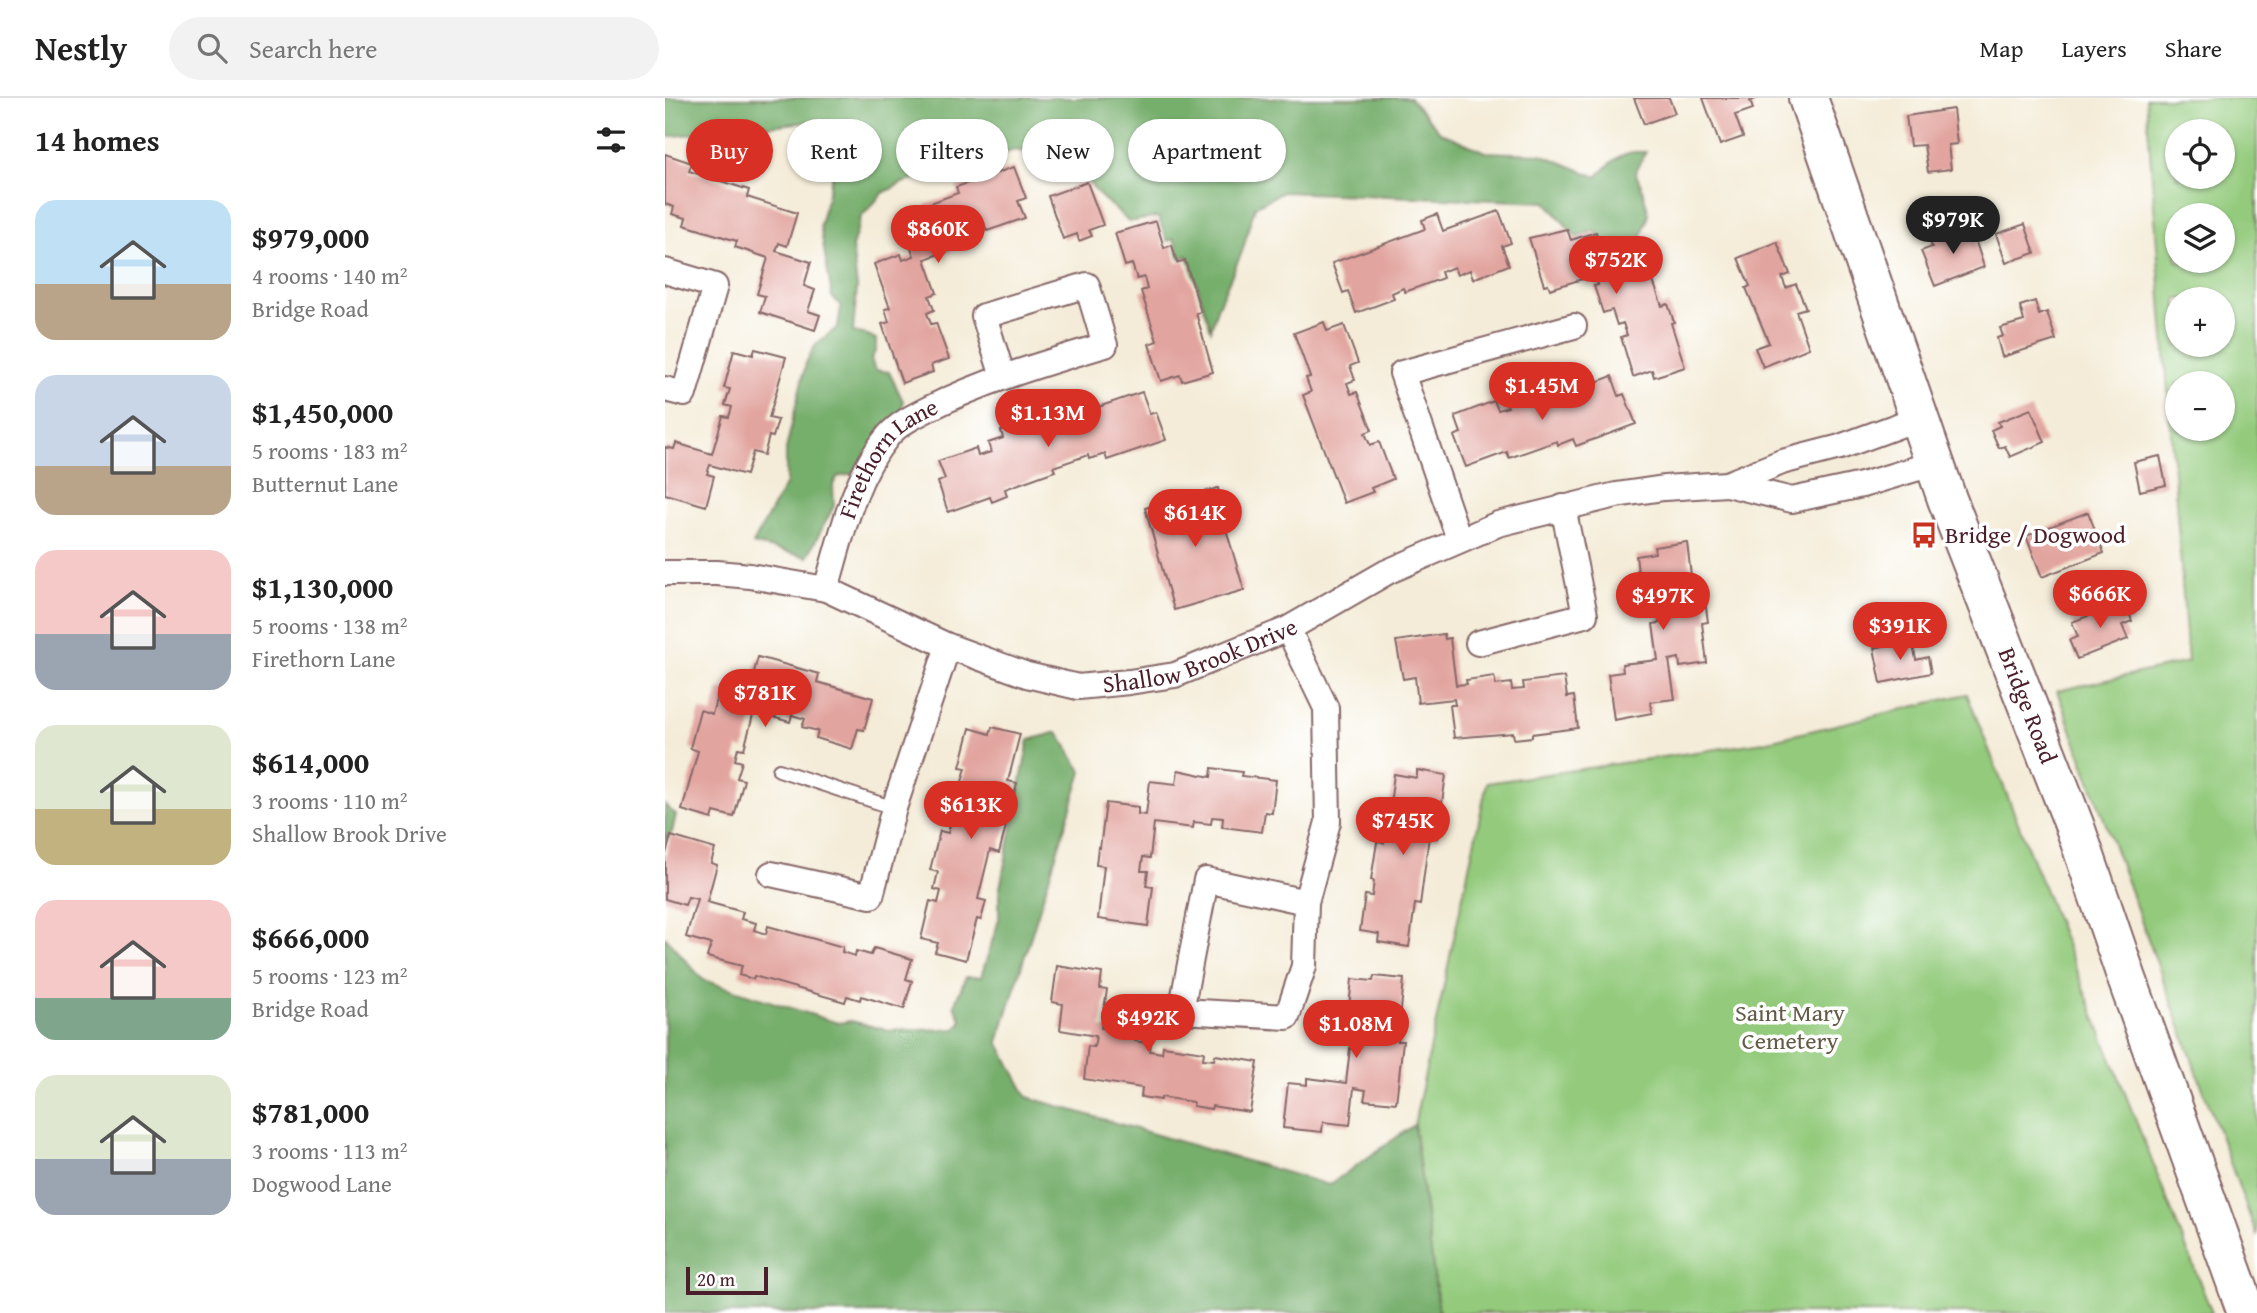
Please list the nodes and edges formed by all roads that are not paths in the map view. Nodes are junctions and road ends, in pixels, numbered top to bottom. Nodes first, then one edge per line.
1 (1808, 98) edge
2 (665, 271) edge
3 (1574, 326) dead end
4 (1003, 377) junction
5 (665, 389) edge
6 (1919, 418) junction
7 (1935, 463) junction
8 (1727, 484) junction
9 (1563, 507) junction
10 (1459, 539) junction
11 (665, 573) edge
12 (826, 589) junction
13 (1288, 629) junction
14 (1478, 643) dead end
15 (948, 646) junction
16 (779, 770) dead end
17 (894, 808) junction
18 (771, 874) dead end
19 (1306, 902) junction
20 (2247, 1313) edge

1 - 6 main road, Bridge Road
2 - 5 street
3 - 10 street
4 - 4 street, Firethorn Lane
4 - 12 street, Firethorn Lane
6 - 7 main road, Bridge Road
6 - 8 street, Shallow Brook Drive
7 - 8 street, Shallow Brook Drive
7 - 20 main road, Bridge Road
8 - 9 street, Shallow Brook Drive
9 - 10 street, Shallow Brook Drive
9 - 14 street
10 - 13 street, Shallow Brook Drive
11 - 12 street, Shallow Brook Drive
12 - 15 street, Shallow Brook Drive
13 - 15 street, Shallow Brook Drive
13 - 19 street
15 - 17 street
16 - 17 lane
17 - 18 street
19 - 19 street

